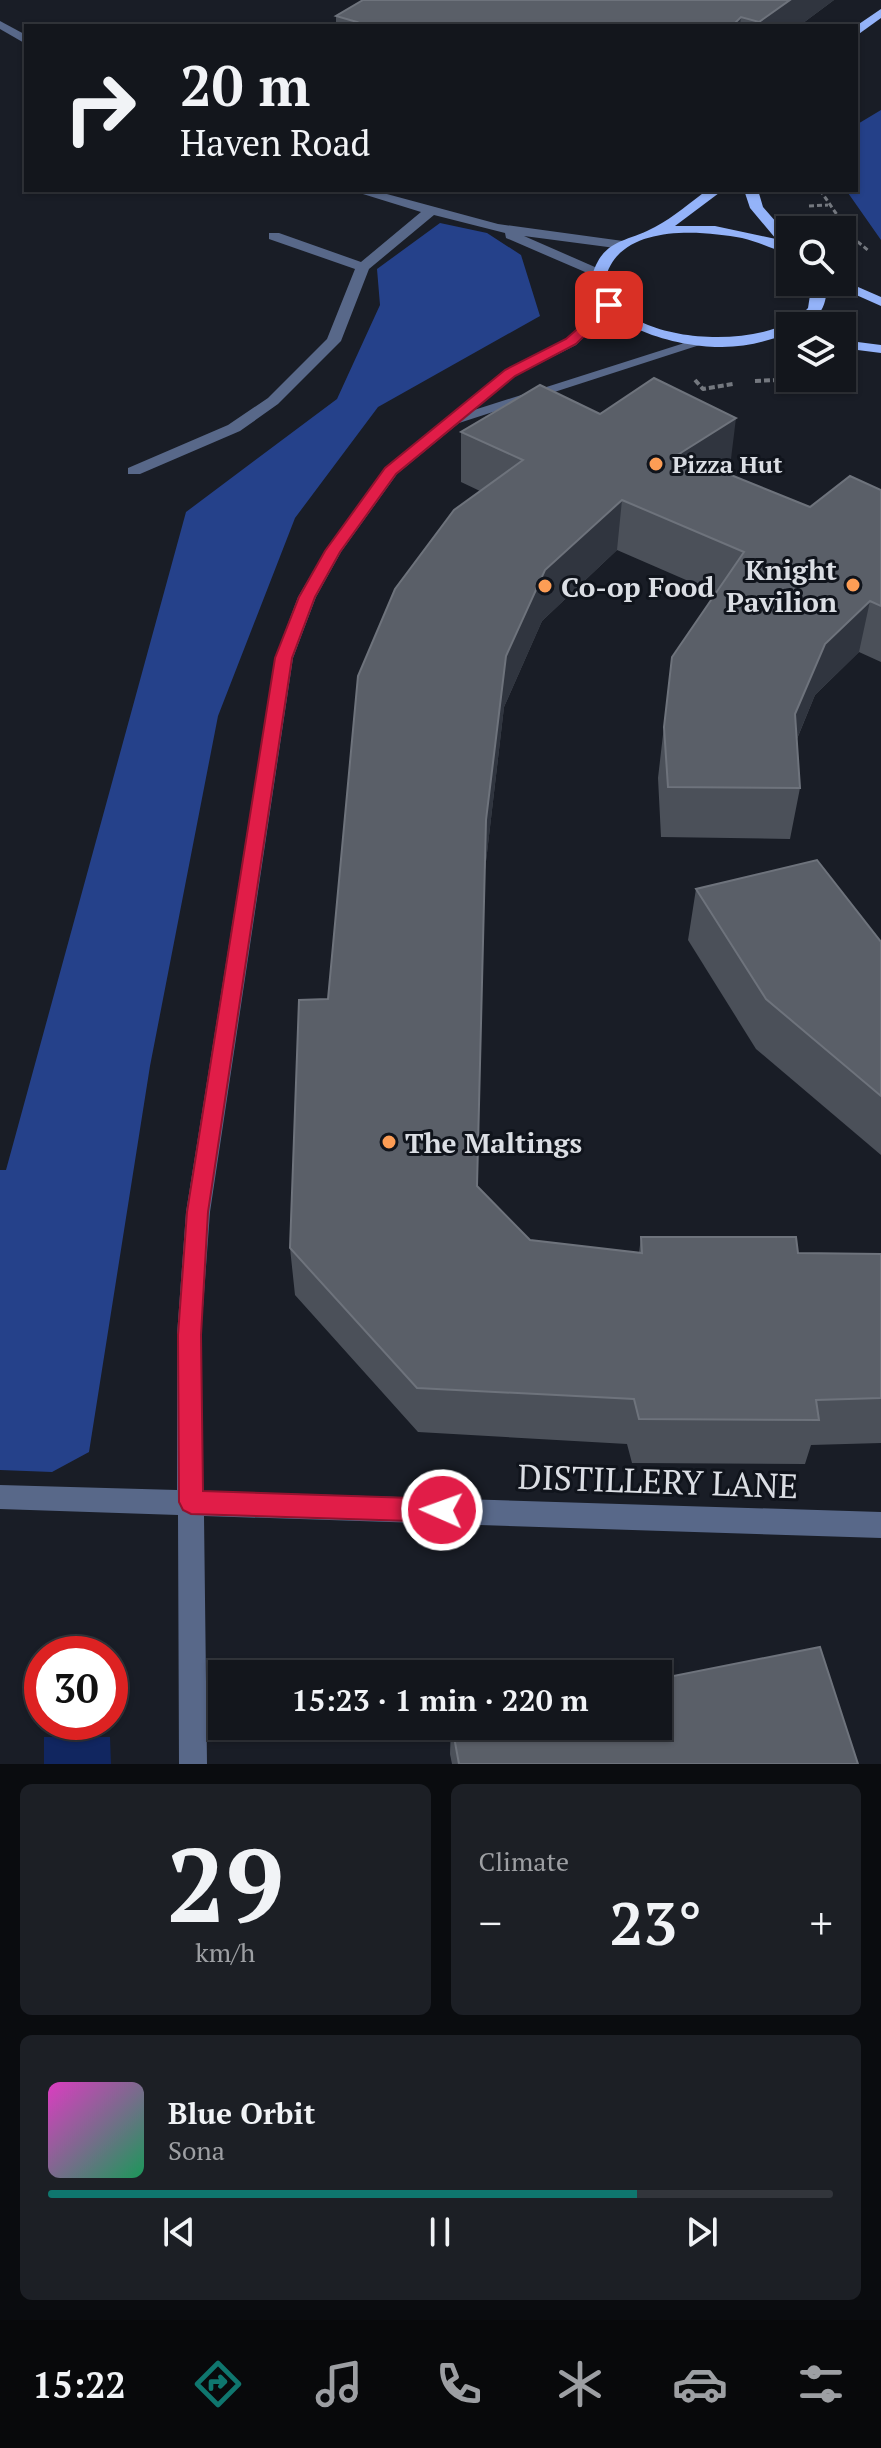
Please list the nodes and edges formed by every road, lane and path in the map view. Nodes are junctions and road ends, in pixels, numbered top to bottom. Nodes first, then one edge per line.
1 (881, 12) edge
2 (0, 24) edge
3 (858, 30) edge
4 (24, 39) edge
5 (364, 192) edge
6 (713, 192) edge
7 (752, 192) edge
8 (821, 192) edge
9 (429, 212) junction
10 (497, 228) junction
11 (660, 230) junction
12 (776, 231) edge
13 (274, 236) dead end
14 (776, 243) edge
15 (623, 245) junction
16 (872, 254) dead end
17 (363, 267) junction
18 (599, 274) junction
19 (856, 291) edge
20 (881, 302) edge
21 (609, 305) junction
22 (776, 334) edge
23 (772, 336) junction
24 (776, 336) edge
25 (702, 342) junction
26 (856, 346) edge
27 (881, 349) edge
28 (454, 421) junction
29 (134, 471) dead end
30 (0, 1497) edge
31 (191, 1502) junction
32 (881, 1525) edge
33 (193, 1764) edge

1 - 3 main road
2 - 4 street
5 - 9 street
6 - 11 main road
7 - 12 main road
8 - 16 path
9 - 10 street
9 - 17 street
10 - 15 street
10 - 18 street
11 - 14 main road
11 - 15 main road
13 - 17 street
15 - 18 main road
17 - 29 street
18 - 21 main road
19 - 20 main road
21 - 25 main road
21 - 28 street
22 - 23 main road
23 - 24 main road
23 - 25 main road
25 - 28 street
26 - 27 main road
28 - 31 street
30 - 31 street, DISTILLERY LANE
31 - 32 street, DISTILLERY LANE
31 - 33 street

